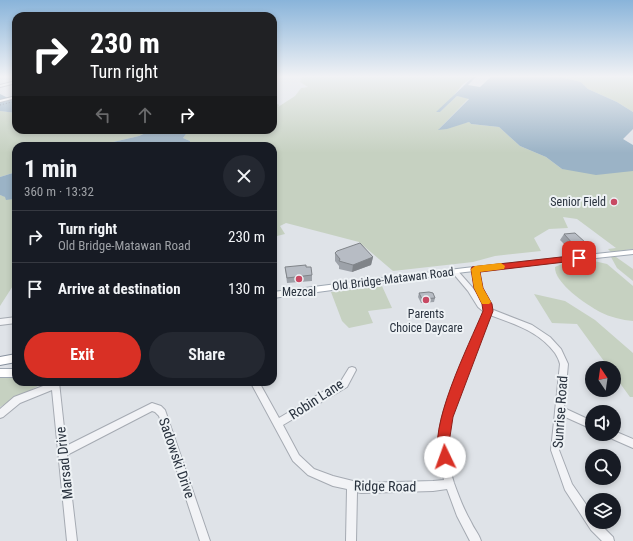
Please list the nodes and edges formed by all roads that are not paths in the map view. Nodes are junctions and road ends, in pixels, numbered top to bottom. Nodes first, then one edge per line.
1 (633, 252) edge
2 (475, 269) junction
3 (455, 272) junction
4 (478, 288) junction
5 (470, 289) junction
6 (277, 294) edge
7 (488, 311) junction
8 (12, 320) edge
9 (0, 322) edge
10 (12, 360) edge
11 (0, 363) edge
12 (352, 370) dead end
13 (0, 373) edge
14 (12, 373) edge
15 (48, 386) edge
16 (55, 386) edge
17 (256, 386) edge
18 (560, 410) junction
19 (0, 414) edge
20 (585, 422) edge
21 (277, 424) junction
22 (621, 439) edge
23 (633, 444) edge
24 (64, 452) junction
25 (448, 484) junction
26 (352, 486) junction
27 (72, 541) edge
28 (205, 541) edge
29 (351, 541) edge
30 (476, 541) edge
31 (609, 541) edge

1 - 2 main road, Old Bridge-Matawan Road
2 - 3 main road, Old Bridge-Matawan Road
2 - 4 street
3 - 5 street
3 - 6 main road, Old Bridge-Matawan Road
4 - 5 street
4 - 7 street
5 - 7 street
7 - 18 street, Sunrise Road
7 - 25 street
8 - 9 street
10 - 11 highway
12 - 21 street, Robin Lane
13 - 14 main road
15 - 19 street
16 - 24 street, Marsad Drive
17 - 21 street, Ridge Road
18 - 20 street
18 - 31 street, Sunrise Road
21 - 26 street, Ridge Road
22 - 23 street
24 - 27 street, Marsad Drive
24 - 28 street, Sadowski Drive
25 - 26 street, Ridge Road
25 - 30 street
26 - 29 street

